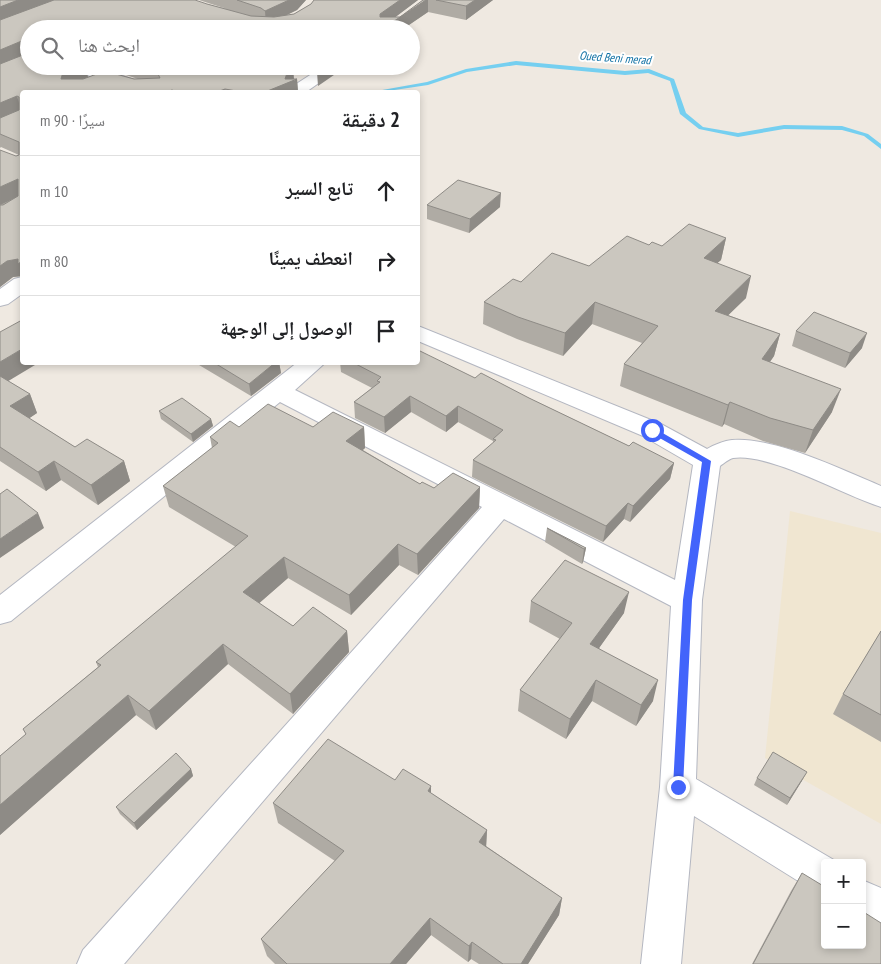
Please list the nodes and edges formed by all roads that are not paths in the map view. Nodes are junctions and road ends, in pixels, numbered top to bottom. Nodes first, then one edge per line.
1 (101, 75) edge
2 (296, 75) dead end
3 (322, 75) edge
4 (107, 77) junction
5 (310, 84) junction
6 (83, 89) edge
7 (147, 90) edge
8 (300, 90) edge
9 (20, 285) edge
10 (0, 300) edge
11 (420, 334) edge
12 (310, 365) edge
13 (278, 391) junction
14 (707, 461) junction
15 (881, 497) edge
16 (500, 504) junction
17 (687, 600) junction
18 (0, 612) edge
19 (678, 787) junction
20 (821, 874) edge
21 (866, 902) edge
22 (881, 911) edge
23 (97, 964) edge
24 (662, 964) edge

1 - 4 street
2 - 5 street
3 - 5 street
4 - 6 street
4 - 7 street
5 - 8 street
9 - 10 street
11 - 14 street
12 - 13 street
13 - 16 street
13 - 18 street
14 - 15 street
14 - 17 street
16 - 17 street
16 - 23 street
17 - 19 street
19 - 20 street
19 - 24 street
21 - 22 street

